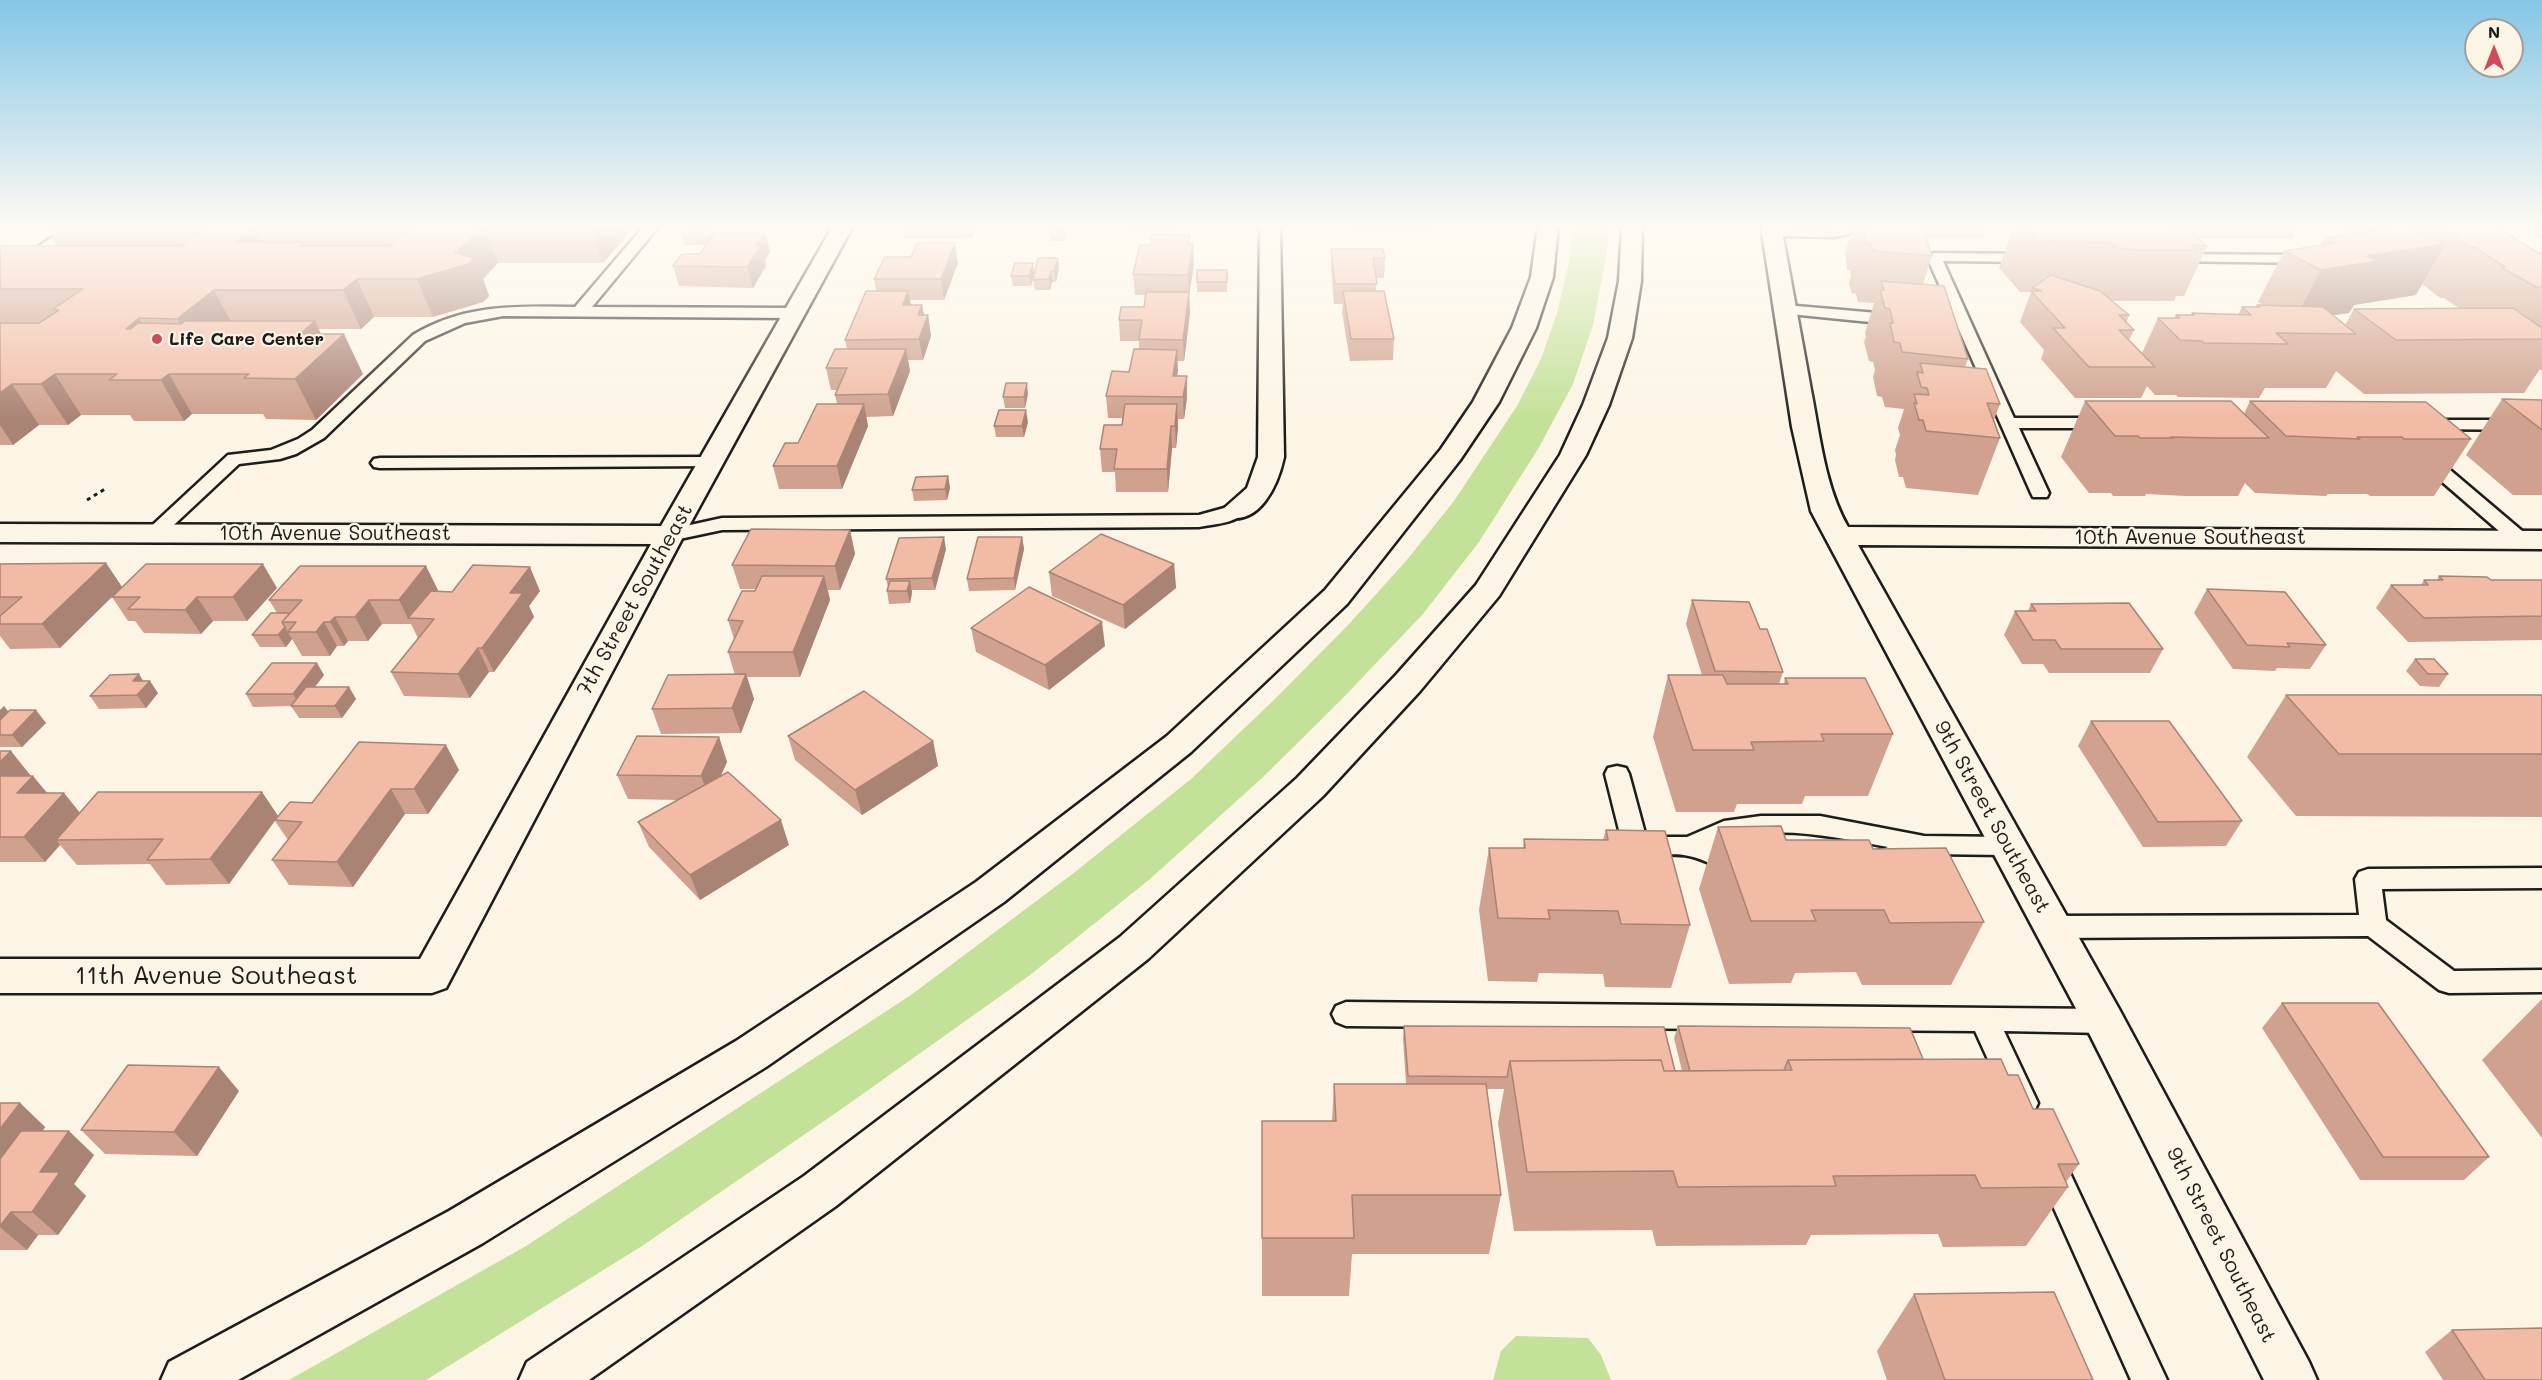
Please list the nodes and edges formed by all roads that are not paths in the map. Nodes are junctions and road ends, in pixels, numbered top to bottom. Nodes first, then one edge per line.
1 (598, 290) edge
2 (807, 290) edge
3 (1270, 290) edge
4 (1537, 290) edge
5 (1628, 290) edge
6 (1782, 290) edge
7 (1949, 290) edge
8 (581, 310) junction
9 (1785, 310) junction
10 (795, 313) junction
11 (1918, 322) edge
12 (1942, 324) edge
13 (1965, 326) junction
14 (2008, 423) junction
15 (2126, 423) edge
16 (2410, 425) edge
17 (2542, 425) edge
18 (2413, 447) edge
19 (711, 462) junction
20 (380, 463) dead end
21 (2040, 493) dead end
22 (1235, 511) joint
23 (0, 533) edge
24 (154, 533) junction
25 (670, 535) junction
26 (1838, 536) junction
27 (2531, 540) edge
28 (1617, 774) dead end
29 (1924, 845) junction
30 (1690, 846) junction
31 (2008, 846) junction
32 (1866, 864) edge
33 (1757, 867) edge
34 (2542, 878) edge
35 (2373, 925) junction
36 (2052, 927) junction
37 (0, 976) edge
38 (432, 976) joint
39 (2542, 981) edge
40 (1346, 1014) dead end
41 (1984, 1019) junction
42 (2104, 1021) junction
43 (187, 1380) edge
44 (545, 1380) edge
45 (2150, 1380) edge
46 (2291, 1380) edge

1 - 8 lane
2 - 10 main road, 7th Street Southeast
3 - 22 main road
4 - 43 main road
5 - 44 main road
6 - 9 main road, 9th Street Southeast
7 - 13 lane
8 - 10 lane
8 - 24 lane
9 - 11 lane
9 - 26 main road, 9th Street Southeast
10 - 19 main road, 7th Street Southeast
12 - 13 lane
13 - 14 lane
14 - 15 lane
14 - 21 lane
16 - 17 lane
18 - 27 lane
19 - 20 lane
19 - 25 main road, 7th Street Southeast
22 - 25 lane
23 - 24 main road, 10th Avenue Southeast
24 - 25 main road, 10th Avenue Southeast
25 - 38 main road, 7th Street Southeast
26 - 27 main road, 10th Avenue Southeast
26 - 31 main road, 9th Street Southeast
28 - 30 lane
29 - 30 lane
29 - 31 lane
29 - 32 lane
30 - 33 lane
31 - 36 main road, 9th Street Southeast
34 - 35 lane
35 - 36 lane
35 - 39 lane
36 - 42 main road, 9th Street Southeast
37 - 38 main road, 11th Avenue Southeast
40 - 41 lane
41 - 42 lane
41 - 45 lane
42 - 46 main road, 9th Street Southeast

